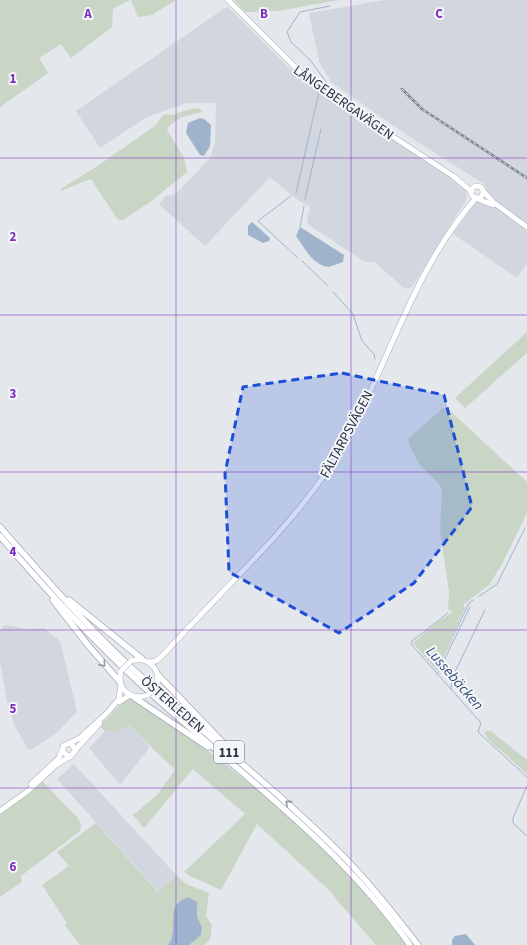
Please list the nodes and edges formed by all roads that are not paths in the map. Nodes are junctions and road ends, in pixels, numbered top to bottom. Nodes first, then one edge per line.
1 (228, 0) edge
2 (453, 176) junction
3 (476, 186) junction
4 (471, 192) junction
5 (484, 192) junction
6 (477, 198) junction
7 (501, 209) junction
8 (459, 220) junction
9 (527, 227) edge
10 (0, 526) edge
11 (0, 536) edge
12 (33, 565) junction
13 (38, 579) junction
14 (162, 656) junction
15 (142, 659) junction
16 (149, 662) junction
17 (157, 672) junction
18 (121, 684) junction
19 (131, 696) junction
20 (70, 743) junction
21 (76, 749) junction
22 (62, 750) junction
23 (69, 757) junction
24 (231, 762) junction
25 (242, 764) junction
26 (0, 811) edge
27 (410, 945) edge
28 (418, 945) edge

1 - 2 street, LÅNGEBERGAVÄGEN
2 - 3 street, LÅNGEBERGAVÄGEN
2 - 4 street, LÅNGEBERGAVÄGEN
3 - 4 street
3 - 5 street
4 - 6 street
4 - 8 street, FÄLTARPSVÄGEN
5 - 6 street
5 - 7 street
6 - 7 street
6 - 8 street, FÄLTARPSVÄGEN
7 - 9 street
8 - 14 street, FÄLTARPSVÄGEN
10 - 12 main road, ÖSTERLEDEN / 111
11 - 13 main road, ÖSTERLEDEN / 111
12 - 15 main road
12 - 25 main road, ÖSTERLEDEN / 111
13 -> 18 main road
13 - 24 main road, ÖSTERLEDEN / 111
14 - 16 street, FÄLTARPSVÄGEN
14 - 17 street, FÄLTARPSVÄGEN
15 - 16 street
15 - 18 street, bridge
16 - 17 street
17 - 19 street, bridge
17 - 25 main road
18 - 19 street
18 - 20 street
19 - 21 street
19 - 24 main road
20 - 21 street
20 - 22 street
21 - 23 street
22 - 23 street
22 - 26 street
23 - 26 street
24 - 27 main road, ÖSTERLEDEN / 111
28 -> 25 main road, ÖSTERLEDEN / 111

